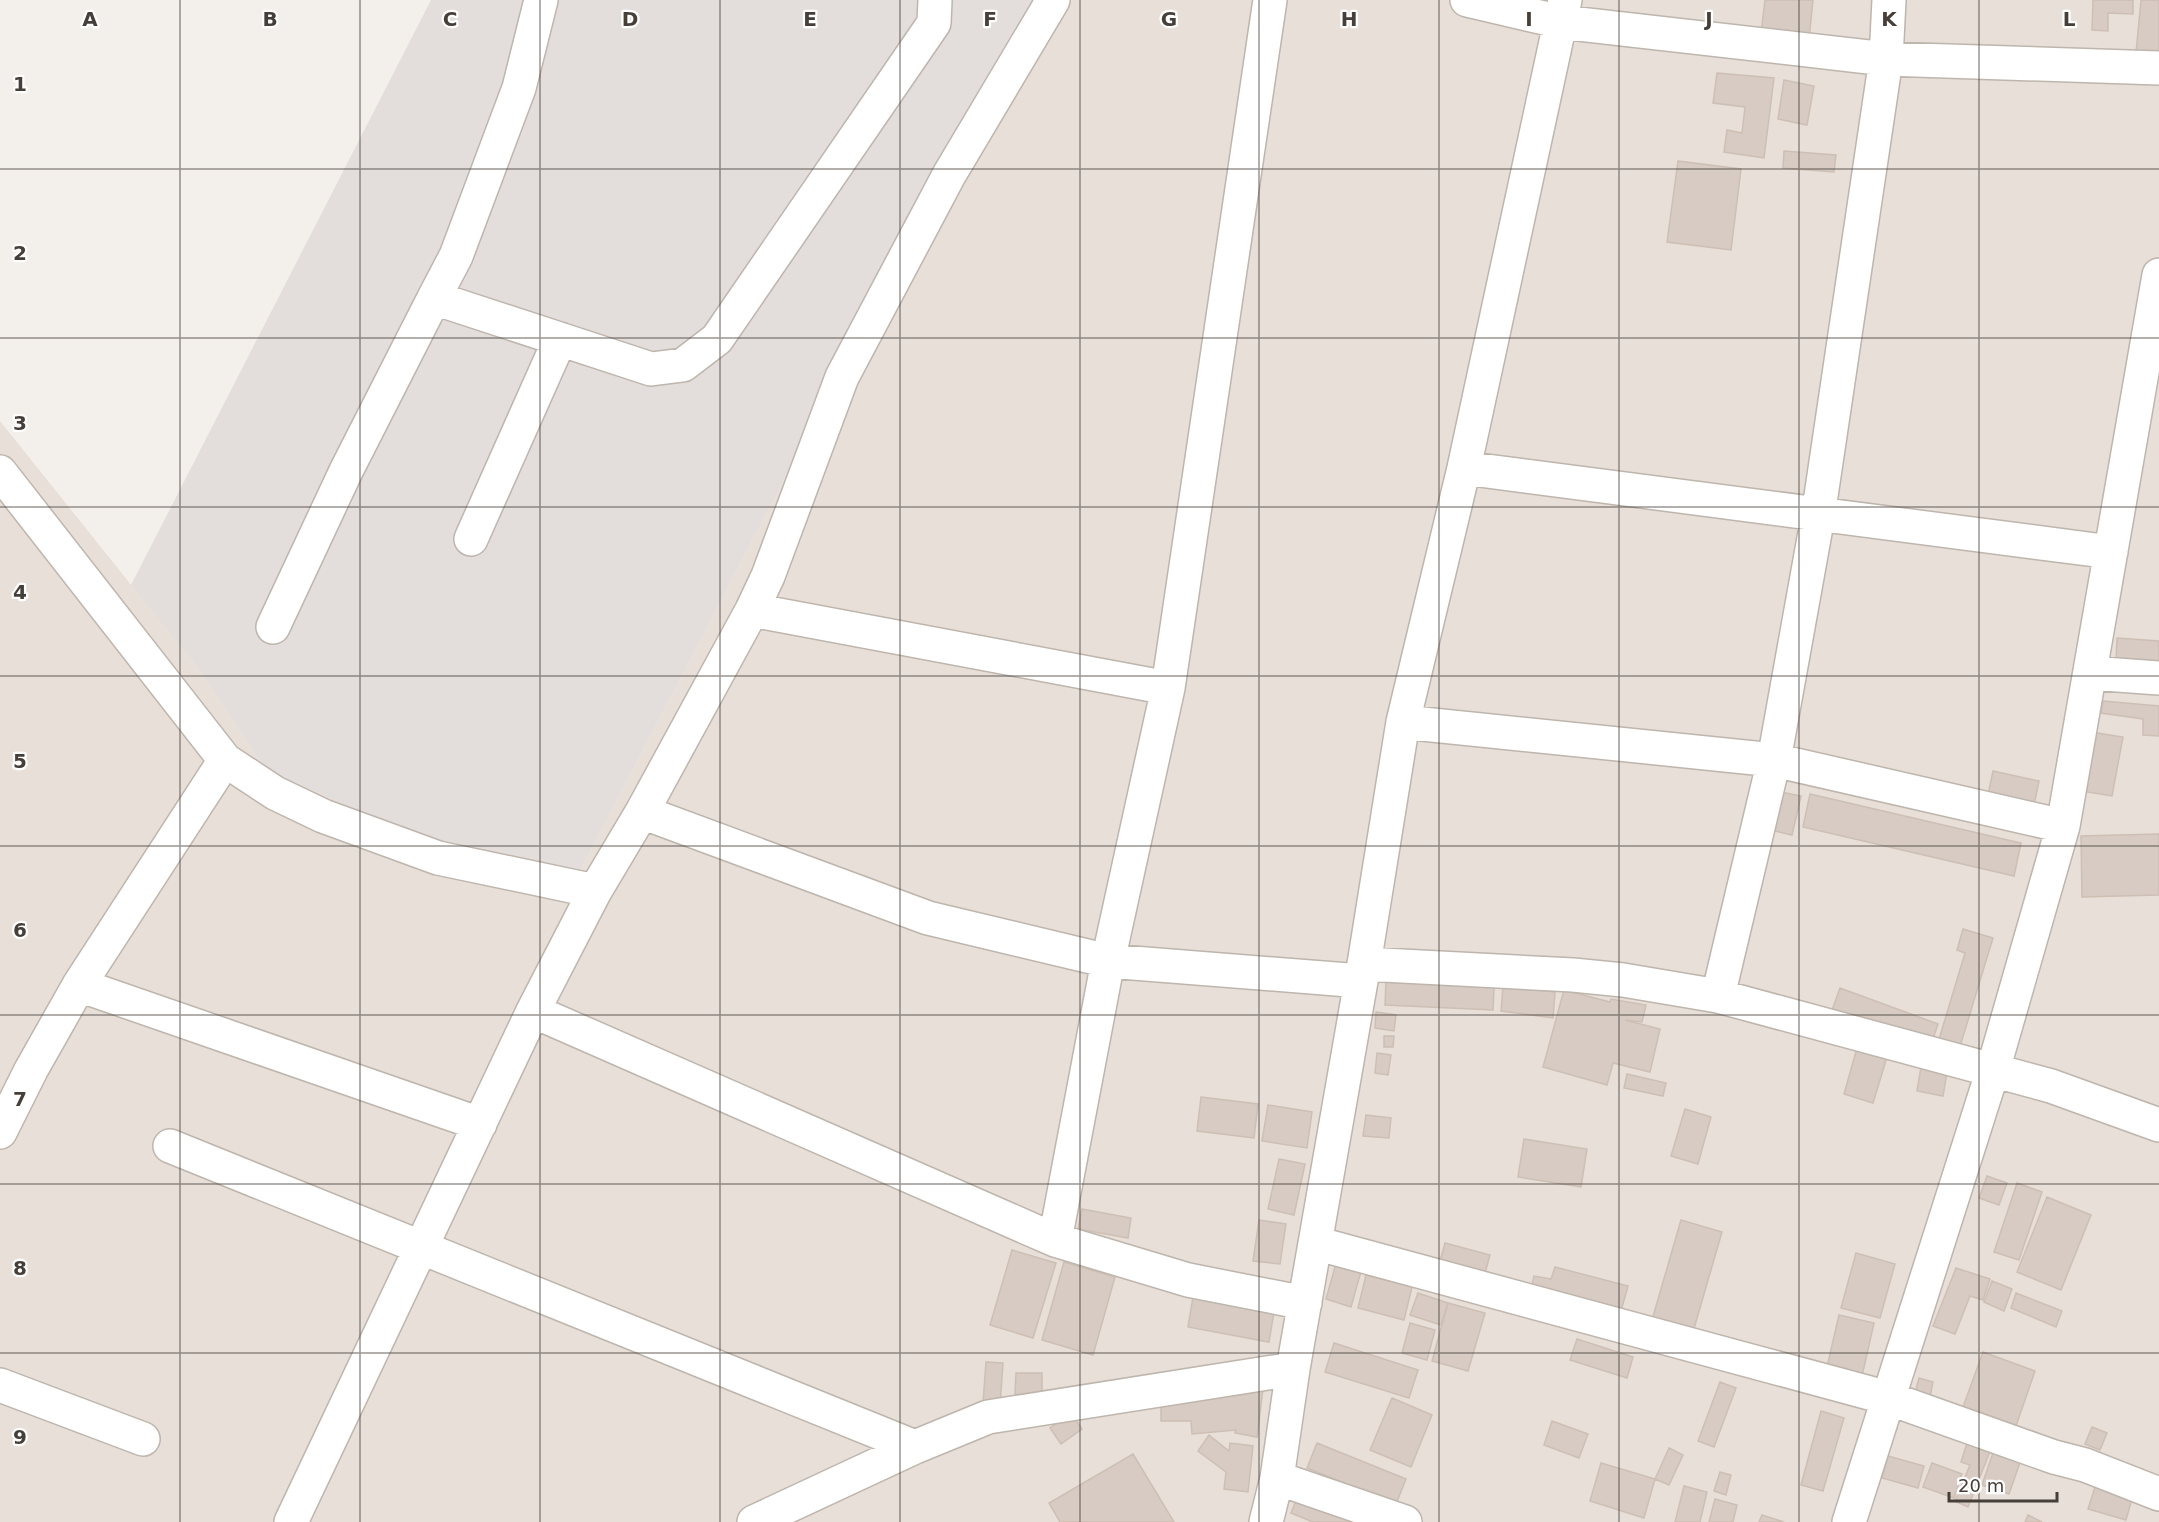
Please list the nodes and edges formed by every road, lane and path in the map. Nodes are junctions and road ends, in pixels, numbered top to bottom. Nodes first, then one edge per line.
1 (540, 0) edge
2 (935, 0) edge
3 (1053, 0) edge
4 (1270, 0) edge
5 (1467, 0) edge
6 (1888, 0) edge
7 (1563, 11) edge
8 (1886, 58) junction
9 (2159, 68) edge
10 (2159, 275) edge
11 (434, 298) junction
12 (560, 339) junction
13 (1464, 468) junction
14 (0, 472) edge
15 (1818, 516) junction
16 (471, 539) dead end
17 (2112, 552) junction
18 (752, 610) junction
19 (273, 627) dead end
20 (2090, 673) junction
21 (2159, 678) edge
22 (1168, 688) junction
23 (1403, 722) junction
24 (225, 760) junction
25 (1774, 760) junction
26 (642, 812) junction
27 (2063, 826) junction
28 (595, 891) junction
29 (1108, 961) junction
30 (1363, 973) junction
31 (79, 986) junction
32 (1718, 996) junction
33 (533, 1011) junction
34 (1993, 1070) junction
35 (480, 1124) junction
36 (2159, 1125) edge
37 (0, 1132) edge
38 (170, 1146) dead end
39 (1055, 1240) junction
40 (1315, 1243) junction
41 (421, 1248) junction
42 (1305, 1304) junction
43 (1293, 1369) junction
44 (0, 1385) edge
45 (1888, 1398) junction
46 (143, 1439) dead end
47 (915, 1447) junction
48 (1277, 1478) junction
49 (2159, 1494) edge
50 (766, 1519) edge
51 (291, 1522) edge
52 (1266, 1522) edge
53 (1405, 1522) edge
54 (1849, 1522) edge

1 - 11 street
2 - 12 street
3 - 18 street
4 - 22 street
5 - 7 street
6 - 8 street
7 - 8 street
7 - 13 street
8 - 9 street
8 - 15 street
10 - 17 street
11 - 12 street
11 - 19 street
12 - 16 street
13 - 15 street
13 - 23 street
14 - 24 street
15 - 17 street
15 - 25 street
17 - 20 street
18 - 22 street
18 - 26 street
20 - 21 street
20 - 27 street
22 - 29 street
23 - 25 street
23 - 30 street
24 - 28 street
24 - 31 street
25 - 27 street
25 - 32 street
26 - 28 street
26 - 29 street
27 - 34 street
28 - 33 street
29 - 30 street
29 - 39 street
30 - 32 street
30 - 40 street
31 - 35 street
31 - 37 street
32 - 34 street
33 - 35 street
33 - 39 street
34 - 36 street
34 - 45 street
35 - 41 street
38 - 41 street
39 - 42 street
40 - 42 street
40 - 45 street
41 - 47 street
41 - 51 street
42 - 43 street
43 - 47 street
43 - 48 street
44 - 46 street
45 - 49 street
45 - 54 street
47 - 50 street
48 - 52 street
48 - 53 street

